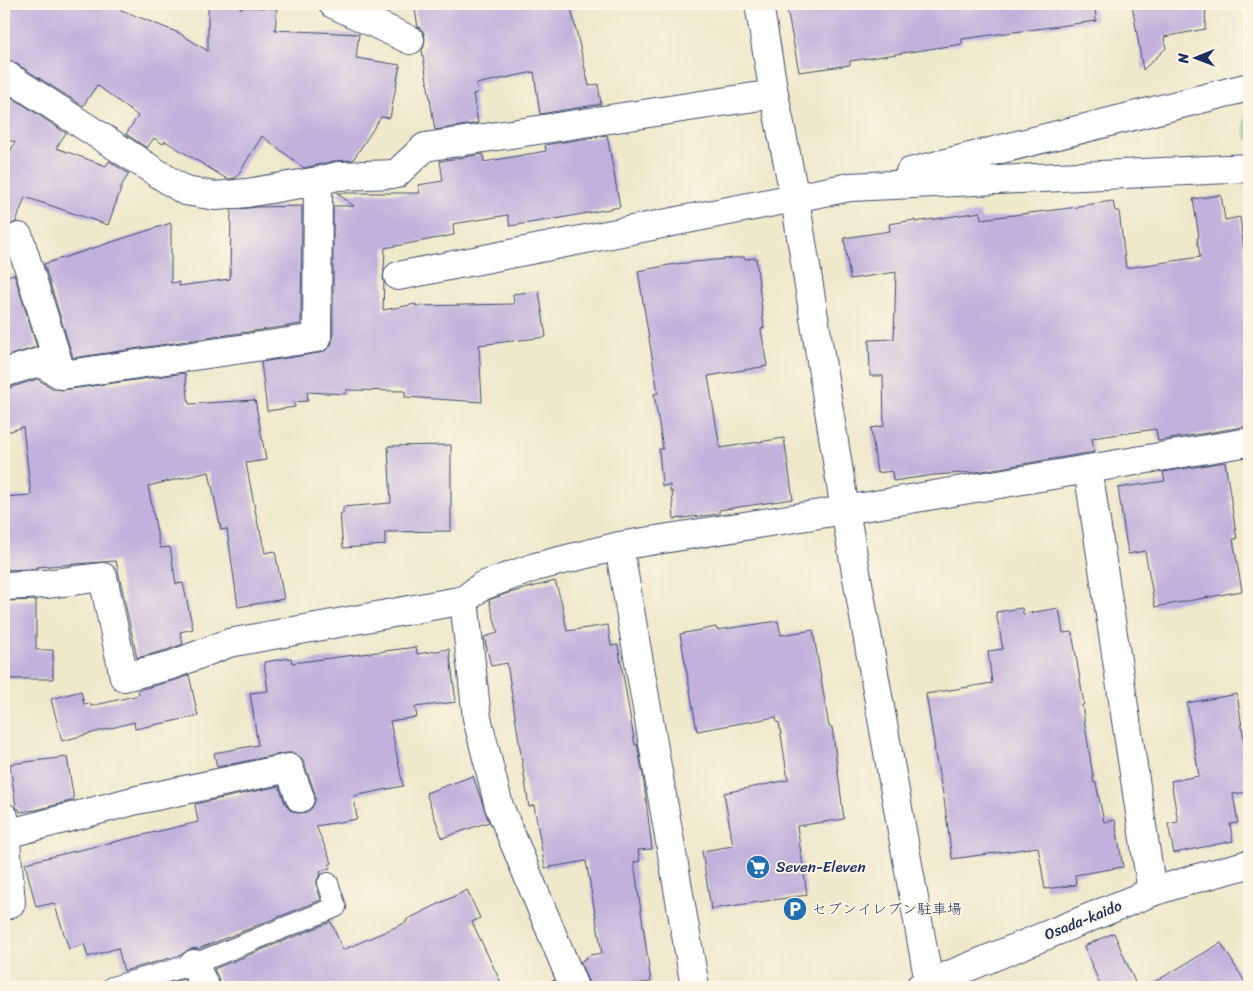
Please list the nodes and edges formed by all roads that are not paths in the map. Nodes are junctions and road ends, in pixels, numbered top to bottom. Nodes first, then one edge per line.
1 (333, 4) edge
2 (759, 4) edge
3 (410, 40) dead end
4 (4, 74) edge
5 (1249, 87) edge
6 (774, 94) junction
7 (1249, 168) edge
8 (318, 181) junction
9 (850, 187) junction
10 (795, 199) junction
11 (19, 237) dead end
12 (398, 276) dead end
13 (4, 373) edge
14 (62, 375) junction
15 (1249, 442) edge
16 (1088, 468) junction
17 (845, 510) junction
18 (619, 546) junction
19 (4, 586) edge
20 (464, 600) junction
21 (300, 798) dead end
22 (5, 825) edge
23 (1249, 864) edge
24 (328, 883) dead end
25 (1152, 892) junction
26 (4, 906) edge
27 (200, 976) edge
28 (924, 985) edge
29 (112, 987) edge
30 (574, 987) edge
31 (695, 987) edge

1 - 3 street
2 - 6 street
4 - 8 street
5 - 9 street
6 - 8 street
6 - 10 street
7 - 9 street
8 - 14 street
9 - 10 street
10 - 12 street
10 - 17 street
11 - 14 street
13 - 14 street
15 - 16 street
16 - 17 street
16 - 25 street
17 - 18 street
17 - 28 street
18 - 20 street
18 - 31 street
19 - 20 street
20 - 30 street
21 - 22 street
22 - 26 street
23 - 25 street, Osada-kaido
24 - 27 lane
25 - 28 street, Osada-kaido
27 - 29 lane

